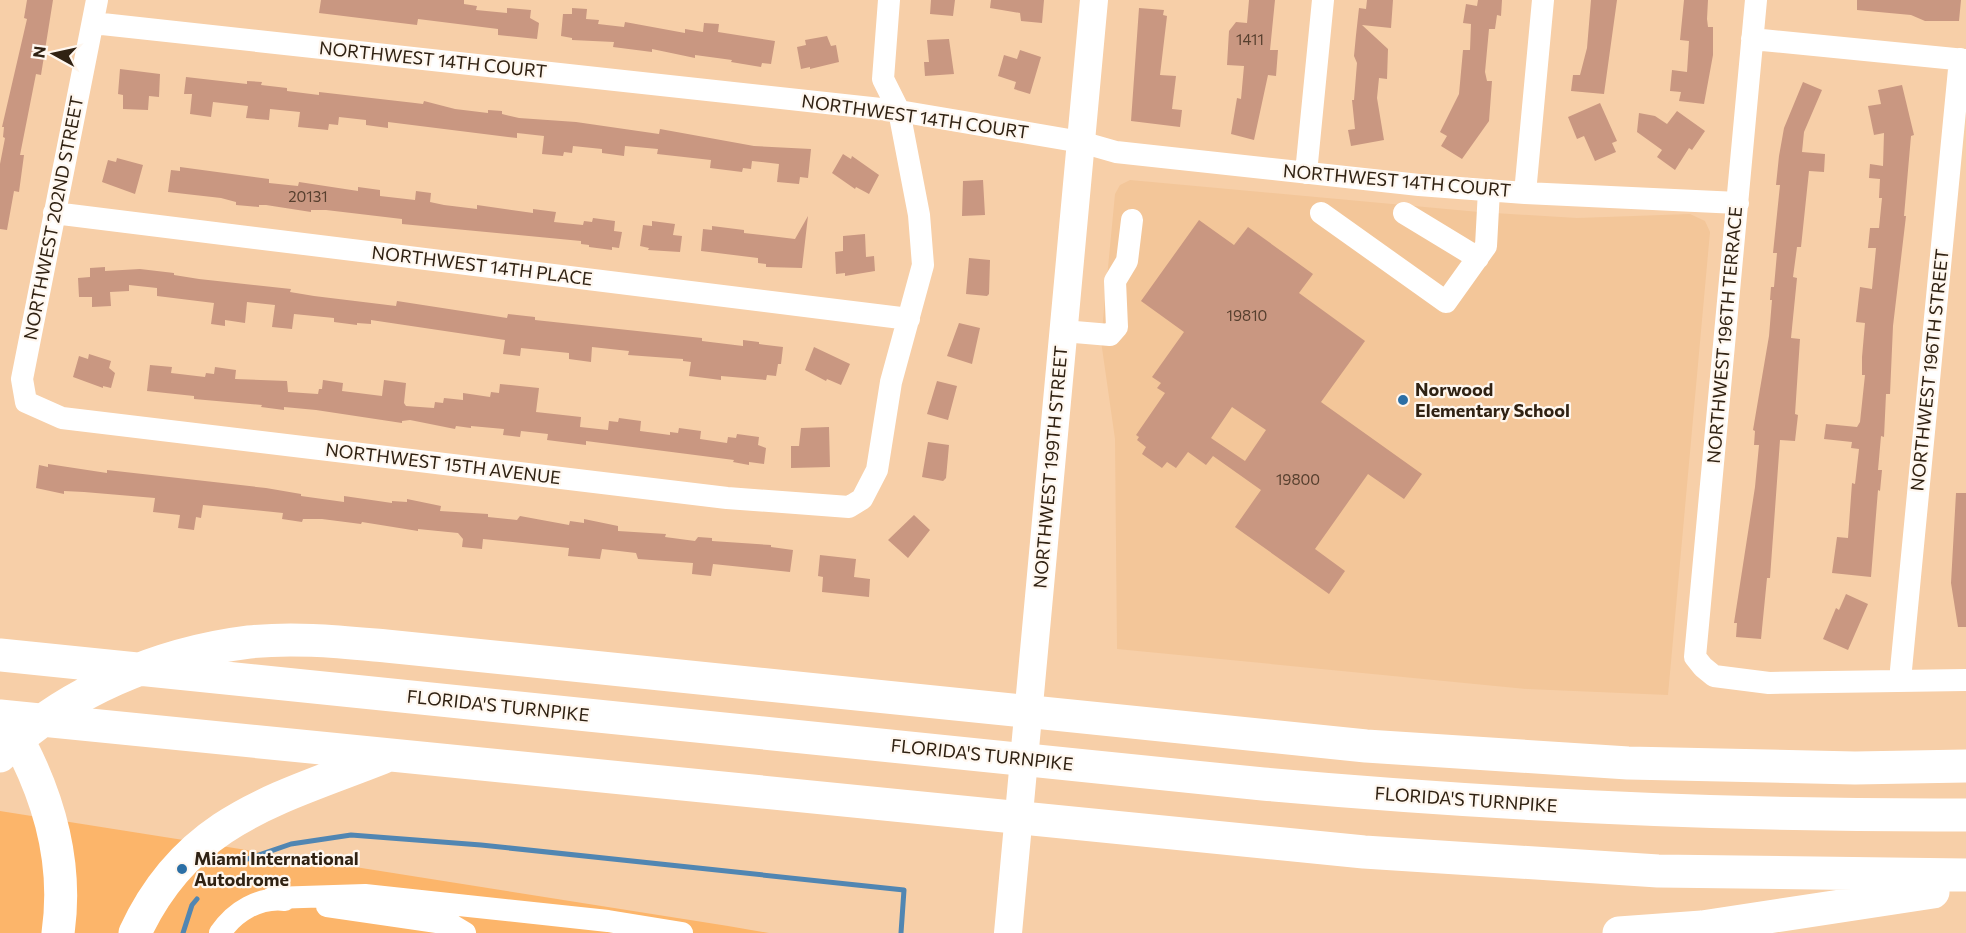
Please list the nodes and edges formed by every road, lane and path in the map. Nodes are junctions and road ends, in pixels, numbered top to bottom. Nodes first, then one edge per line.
1 (97, 0) edge
2 (889, 0) edge
3 (1094, 0) edge
4 (1323, 0) edge
5 (1543, 0) edge
6 (1756, 0) edge
7 (93, 23) junction
8 (1752, 39) junction
9 (1963, 60) edge
10 (898, 111) junction
11 (1081, 142) junction
12 (1306, 172) junction
13 (1489, 190) junction
14 (1525, 193) junction
15 (1738, 203) junction
16 (54, 213) junction
17 (1322, 213) dead end
18 (1404, 213) dead end
19 (1132, 220) dead end
20 (1478, 258) junction
21 (909, 319) junction
22 (1064, 331) junction
23 (26, 402) joint
24 (0, 655) edge
25 (1900, 680) junction
26 (1966, 680) edge
27 (0, 708) edge
28 (0, 716) edge
29 (388, 755) junction
30 (0, 756) edge
31 (1966, 766) edge
32 (1966, 815) edge
33 (1966, 875) edge
34 (1966, 886) edge
35 (272, 898) junction
36 (59, 925) edge
37 (135, 933) edge
38 (220, 933) edge
39 (465, 933) edge
40 (681, 933) edge
41 (1008, 933) edge
42 (1619, 933) edge

1 - 7 street, NORTHWEST 202ND STREET
2 - 10 street
3 - 11 main road, NORTHWEST 199TH STREET
4 - 12 street
5 - 14 street
6 - 8 street, NORTHWEST 196TH TERRACE
7 - 10 street, NORTHWEST 14TH COURT
7 - 16 street, NORTHWEST 202ND STREET
8 - 9 street
8 - 15 street, NORTHWEST 196TH TERRACE
9 - 25 street, NORTHWEST 196TH STREET
10 - 11 street, NORTHWEST 14TH COURT
10 - 21 street
11 - 12 street, NORTHWEST 14TH COURT
11 - 22 main road, NORTHWEST 199TH STREET
12 - 13 street, NORTHWEST 14TH COURT
13 - 14 street, NORTHWEST 14TH COURT
13 - 20 street
14 - 15 street, NORTHWEST 14TH COURT
15 - 25 street, NORTHWEST 196TH TERRACE
16 - 21 street, NORTHWEST 14TH PLACE
16 - 23 street, NORTHWEST 202ND STREET
17 - 20 street
18 - 20 street
19 - 22 street
21 - 23 street, NORTHWEST 15TH AVENUE
22 - 41 main road, NORTHWEST 199TH STREET
24 - 32 highway, FLORIDA'S TURNPIKE
25 - 26 street
27 - 36 highway
28 - 29 highway
29 - 33 highway
29 - 37 highway
30 - 31 highway
34 - 42 highway
35 - 38 street
35 - 39 street
35 - 40 street

